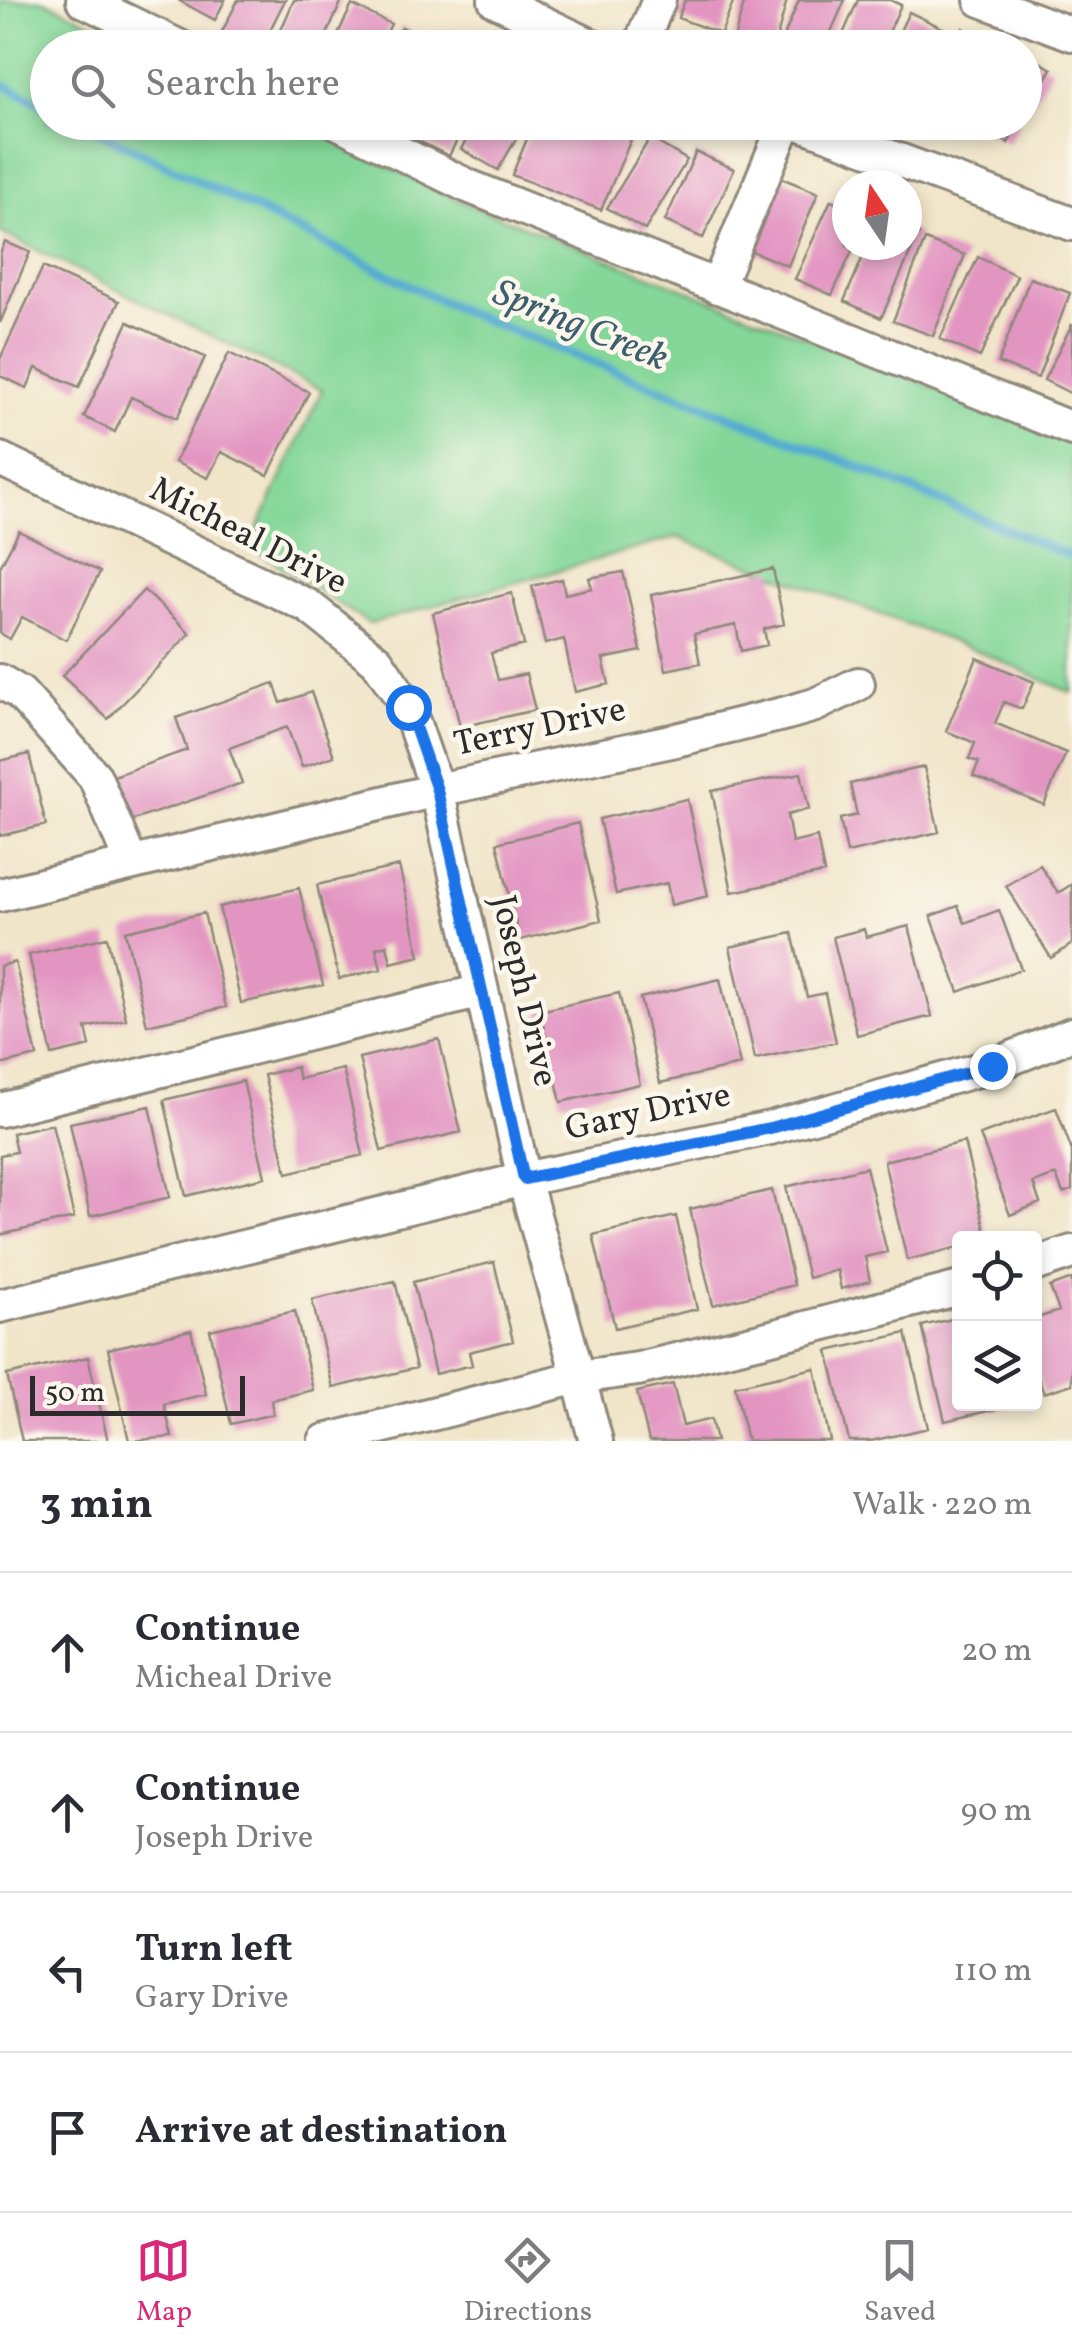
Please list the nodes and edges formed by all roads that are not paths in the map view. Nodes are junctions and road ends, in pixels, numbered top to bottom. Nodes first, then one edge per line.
1 (84, 0) edge
2 (495, 0) edge
3 (659, 0) edge
4 (981, 0) edge
5 (145, 30) edge
6 (558, 30) edge
7 (646, 30) edge
8 (1072, 34) edge
9 (374, 140) edge
10 (778, 140) edge
11 (845, 140) edge
12 (1072, 224) edge
13 (717, 287) junction
14 (1072, 429) edge
15 (0, 459) edge
16 (0, 681) edge
17 (858, 684) dead end
18 (437, 790) junction
19 (131, 864) junction
20 (0, 895) edge
21 (482, 991) junction
22 (1072, 1034) edge
23 (0, 1110) edge
24 (524, 1179) junction
25 (1072, 1252) edge
26 (1042, 1262) edge
27 (952, 1290) edge
28 (0, 1306) edge
29 (578, 1377) junction
30 (325, 1441) edge
31 (596, 1441) edge

1 - 5 street
2 - 6 street
3 - 7 street
4 - 8 street
9 - 13 street
10 - 13 street
11 - 12 street
13 - 14 street
15 - 18 street, Micheal Drive
16 - 19 street
17 - 18 street, Terry Drive
18 - 19 street, Terry Drive
18 - 21 street, Joseph Drive
19 - 20 street, Terry Drive
21 - 23 street
21 - 24 street, Joseph Drive
22 - 24 street, Gary Drive
24 - 28 street, Gary Drive
24 - 29 street, Joseph Drive
25 - 26 street
27 - 29 street
29 - 30 street
29 - 31 street, Joseph Drive

